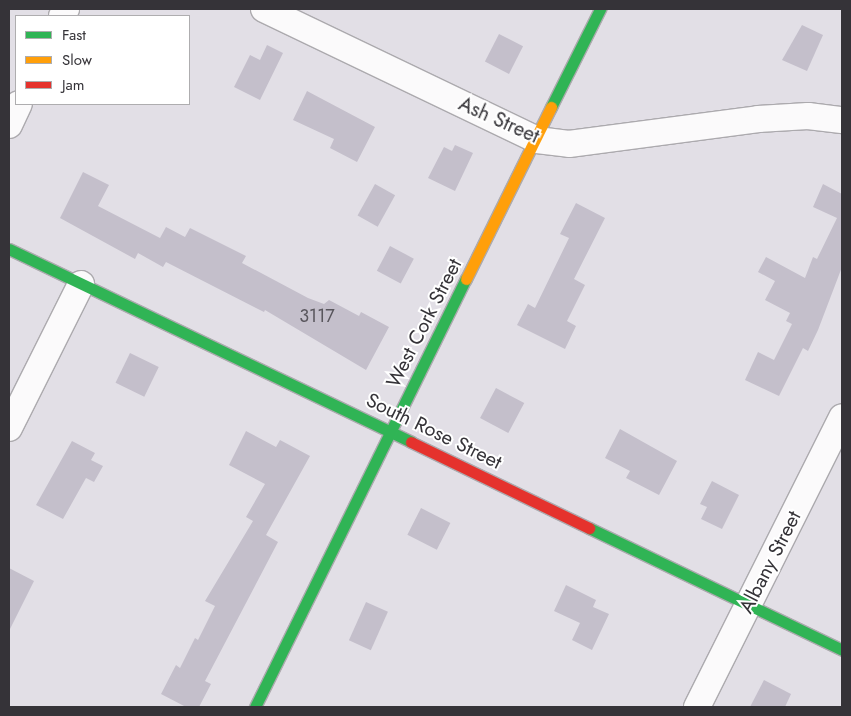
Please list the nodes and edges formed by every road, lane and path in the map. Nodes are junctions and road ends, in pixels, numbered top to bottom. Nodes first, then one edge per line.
1 (264, 9) edge
2 (600, 9) edge
3 (19, 105) edge
4 (842, 120) edge
5 (9, 125) edge
6 (537, 140) junction
7 (9, 249) edge
8 (81, 284) junction
9 (842, 417) edge
10 (9, 428) edge
11 (390, 430) junction
12 (748, 604) junction
13 (842, 650) edge
14 (255, 707) edge
15 (697, 707) edge

1 - 6 street, Ash Street
2 - 6 street, West Cork Street
3 - 5 street
4 - 6 street, Ash Street
6 - 11 street, West Cork Street
7 - 8 street, South Rose Street
8 - 10 street
8 - 11 street, South Rose Street
9 - 12 street, Albany Street
11 - 12 street, South Rose Street
11 - 14 street, West Cork Street
12 - 13 street, South Rose Street
12 - 15 street, Albany Street

